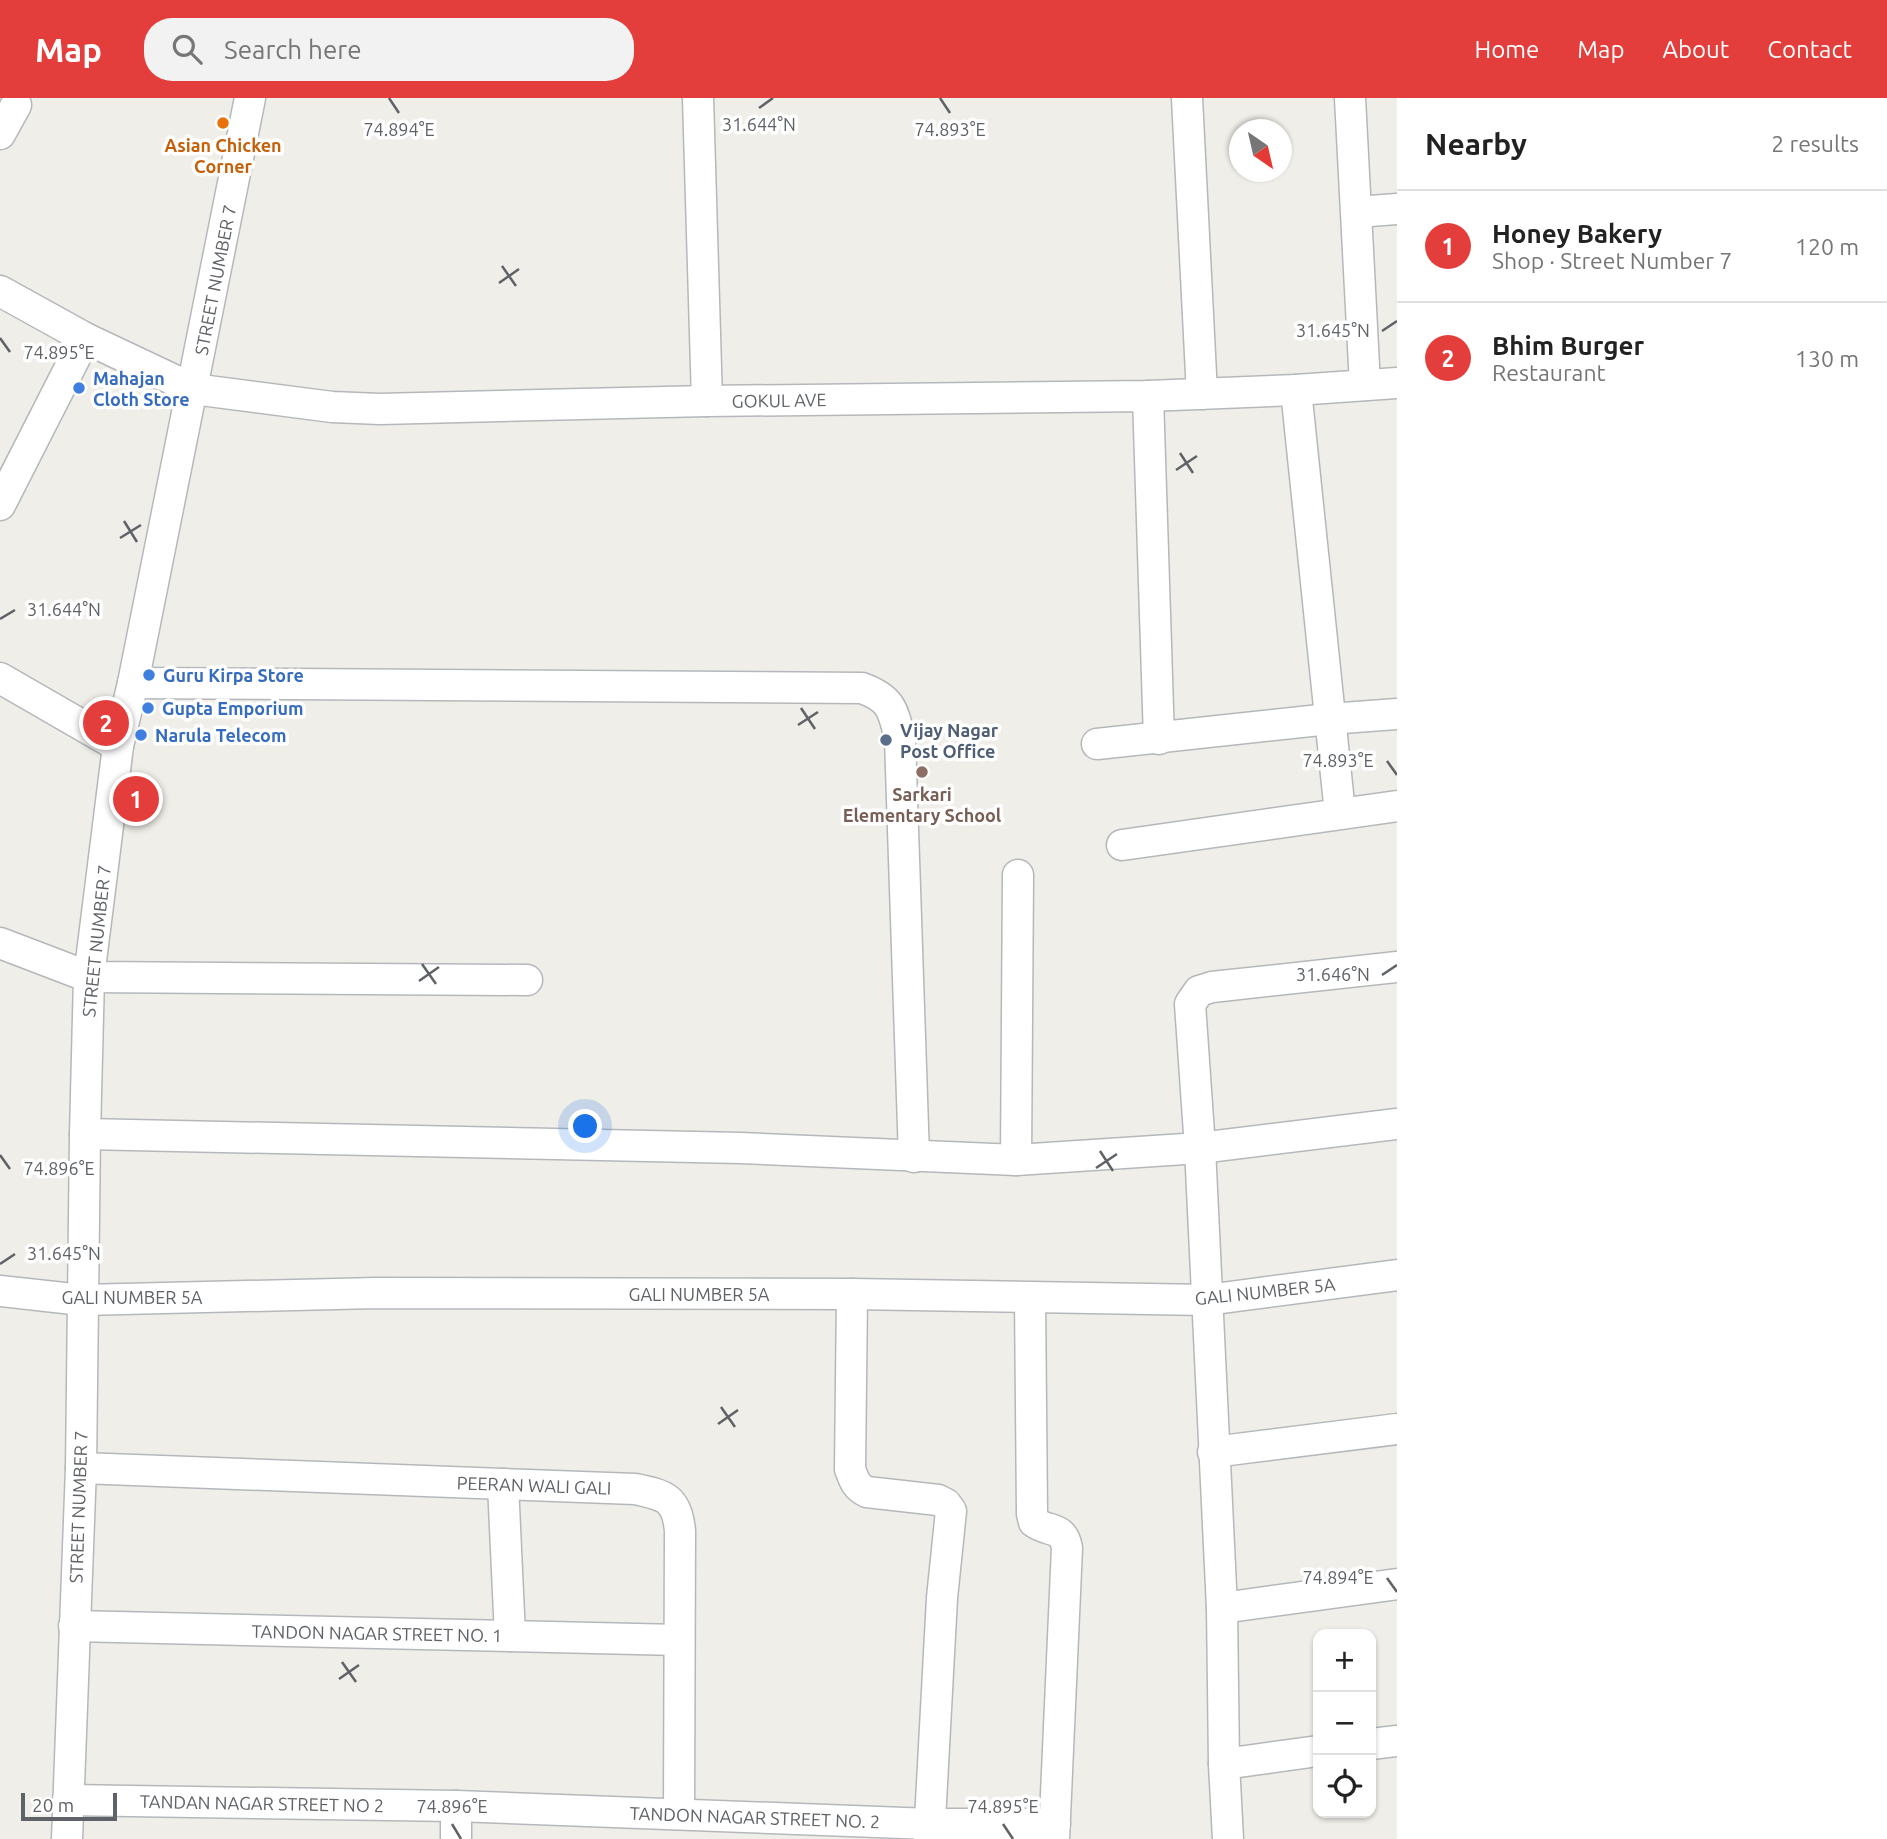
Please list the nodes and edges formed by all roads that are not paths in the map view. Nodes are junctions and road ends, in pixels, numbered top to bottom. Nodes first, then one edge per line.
1 (250, 98) edge
2 (698, 98) edge
3 (1187, 98) edge
4 (1350, 98) edge
5 (16, 104) dead end
6 (0, 134) edge
7 (1397, 209) edge
8 (1357, 212) junction
9 (0, 290) edge
10 (85, 338) junction
11 (1397, 383) edge
12 (1365, 385) junction
13 (193, 389) junction
14 (1296, 390) junction
15 (1202, 394) junction
16 (1148, 396) junction
17 (707, 401) junction
18 (0, 505) edge
19 (0, 678) edge
20 (133, 683) junction
21 (1397, 714) edge
22 (1329, 719) junction
23 (1159, 739) junction
24 (1097, 744) dead end
25 (118, 746) junction
26 (1397, 806) edge
27 (1340, 813) junction
28 (1122, 845) dead end
29 (1018, 875) dead end
30 (0, 943) edge
31 (1397, 967) edge
32 (89, 977) junction
33 (527, 979) dead end
34 (1397, 1124) edge
35 (85, 1134) junction
36 (1200, 1148) junction
37 (914, 1157) junction
38 (1016, 1160) junction
39 (1397, 1275) edge
40 (0, 1291) edge
41 (852, 1294) junction
42 (1030, 1298) junction
43 (82, 1300) junction
44 (1207, 1300) junction
45 (1397, 1429) edge
46 (1213, 1452) junction
47 (81, 1468) junction
48 (503, 1484) junction
49 (1397, 1584) edge
50 (1222, 1608) junction
51 (74, 1626) junction
52 (510, 1636) junction
53 (679, 1640) junction
54 (1397, 1741) edge
55 (1376, 1743) edge
56 (1313, 1752) edge
57 (1224, 1764) junction
58 (68, 1800) junction
59 (456, 1805) junction
60 (679, 1813) junction
61 (637, 1825) edge
62 (1054, 1831) edge
63 (930, 1832) edge
64 (67, 1839) edge
65 (456, 1839) edge
66 (1228, 1839) edge

1 - 13 street, STREET NUMBER 7
2 - 17 street
3 - 15 street
4 - 8 street
5 - 6 street
7 - 8 street
8 - 12 street
9 - 10 street, GOKUL AVE
10 - 13 street, GOKUL AVE
10 - 18 street
11 - 12 street, GOKUL AVE
12 - 14 street, GOKUL AVE
13 - 17 street, GOKUL AVE
13 - 20 street, STREET NUMBER 7
14 - 15 street, GOKUL AVE
14 - 22 street
15 - 16 street, GOKUL AVE
16 - 17 street, GOKUL AVE
16 - 23 street
19 - 25 street
20 - 25 street, STREET NUMBER 7
20 - 37 street
21 - 22 street
22 - 23 street
22 - 27 street
23 - 24 street
25 - 32 street, STREET NUMBER 7
26 - 27 street
27 - 28 street
29 - 38 street
30 - 32 street
31 - 36 street
32 - 33 street
32 - 35 street, STREET NUMBER 7
34 - 36 street
35 - 37 street
35 - 43 street, STREET NUMBER 7
36 - 38 street
36 - 44 street
37 - 38 street
39 - 44 street, GALI NUMBER 5A
40 - 43 street, GALI NUMBER 5A
41 - 42 street, GALI NUMBER 5A
41 - 43 street, GALI NUMBER 5A
41 - 63 street
42 - 44 street, GALI NUMBER 5A
42 - 62 street
43 - 47 street, STREET NUMBER 7
44 - 46 street
45 - 46 street
46 - 50 street
47 - 48 street, PEERAN WALI GALI
47 - 51 street, STREET NUMBER 7
48 - 52 street
48 - 53 street, PEERAN WALI GALI
49 - 50 street
50 - 57 street
51 - 52 street, TANDON NAGAR STREET NO. 1
51 - 58 street, STREET NUMBER 7
52 - 53 street, TANDON NAGAR STREET NO. 1
53 - 60 street, PEERAN WALI GALI
54 - 55 street
56 - 57 street
57 - 66 street
58 - 59 street, TANDAN NAGAR STREET NO 2
58 - 64 street, STREET NUMBER 7
59 - 61 street, TANDON NAGAR STREET NO. 2
59 - 65 street
60 - 61 street, TANDON NAGAR STREET NO. 2
60 - 63 street, TANDON NAGAR STREET NO. 2
62 - 63 street, TANDON NAGAR STREET NO. 2

